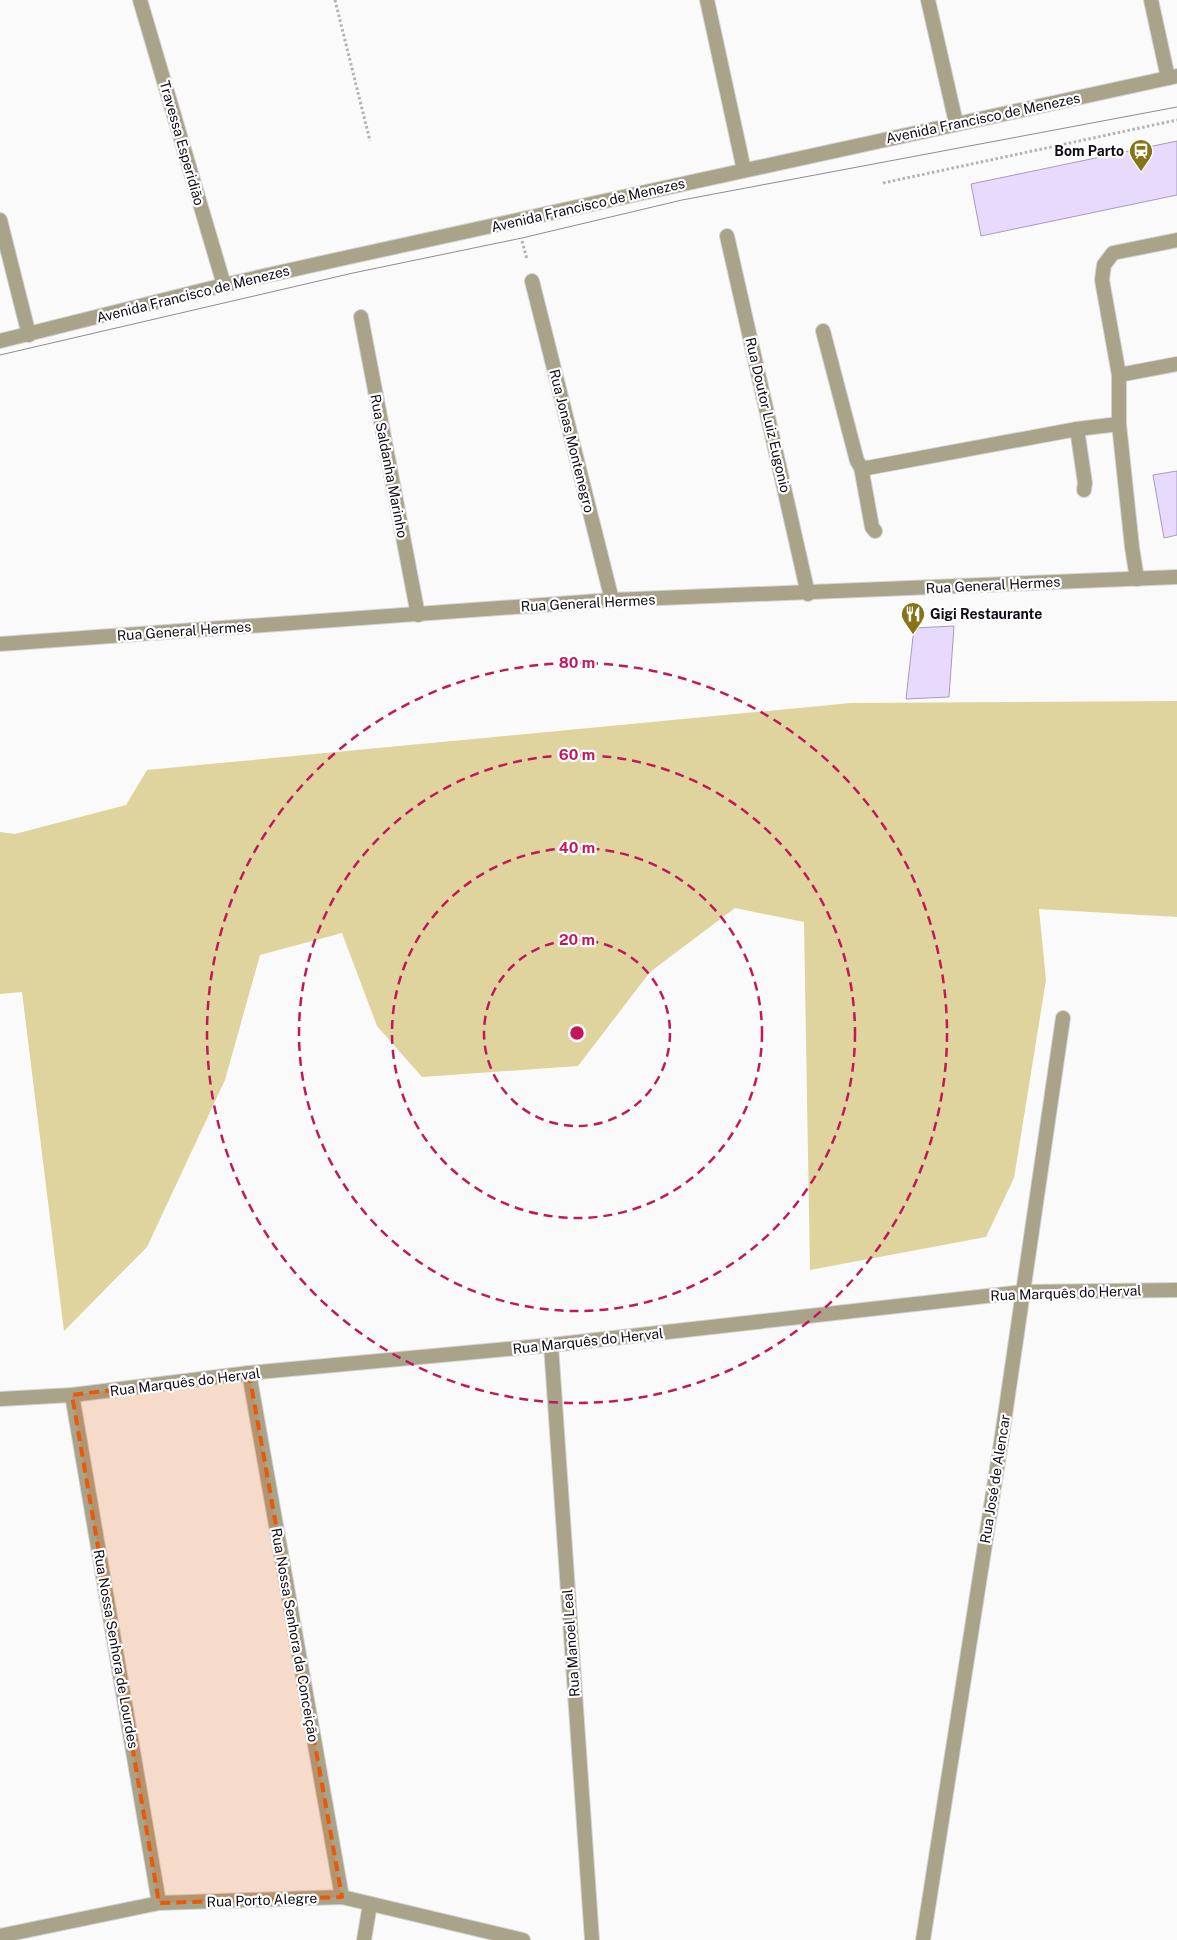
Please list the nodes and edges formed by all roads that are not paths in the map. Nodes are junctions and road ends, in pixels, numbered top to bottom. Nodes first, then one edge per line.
1 (140, 0) edge
2 (707, 0) edge
3 (928, 0) edge
4 (1151, 0) edge
5 (1172, 77) edge
6 (956, 123) junction
7 (744, 170) junction
8 (0, 220) edge
9 (727, 236) dead end
10 (1177, 240) edge
11 (532, 281) dead end
12 (224, 286) junction
13 (361, 317) dead end
14 (823, 331) dead end
15 (29, 335) junction
16 (0, 341) edge
17 (1177, 364) edge
18 (1119, 375) junction
19 (1119, 424) junction
20 (1077, 429) junction
21 (861, 467) junction
22 (1084, 490) dead end
23 (875, 531) dead end
24 (1177, 577) edge
25 (1137, 579) junction
26 (808, 594) junction
27 (612, 600) junction
28 (418, 615) junction
29 (0, 644) edge
30 (1063, 1018) dead end
31 (1177, 1290) edge
32 (1023, 1292) junction
33 (551, 1346) junction
34 (249, 1373) junction
35 (72, 1395) junction
36 (0, 1399) edge
37 (342, 1897) junction
38 (160, 1903) junction
39 (370, 1904) junction
40 (0, 1936) edge
41 (364, 1940) edge
42 (524, 1940) edge
43 (592, 1940) edge
44 (923, 1940) edge

1 - 12 street, Travessa Esperidião
2 - 7 street
3 - 6 street
4 - 5 street
5 - 6 street, Avenida Francisco de Menezes
6 - 7 street, Avenida Francisco de Menezes
7 - 12 street, Avenida Francisco de Menezes
8 - 15 street
9 - 26 street, Rua Doutor Luiz Eugonio
10 - 18 street
11 - 27 street, Rua Jonas Montenegro
12 - 15 street, Avenida Francisco de Menezes
13 - 28 street, Rua Saldanha Marinho
14 - 21 street
15 - 16 street, Avenida Francisco de Menezes
17 - 18 street
18 - 19 street
19 - 20 street
19 - 25 street
20 - 21 street
20 - 22 street
21 - 23 street
24 - 25 street, Rua General Hermes
25 - 26 street, Rua General Hermes
26 - 27 street, Rua General Hermes
27 - 28 street, Rua General Hermes
28 - 29 street, Rua General Hermes
30 - 32 street, Rua José de Alencar
31 - 32 street, Rua Marquês do Herval
32 - 33 street, Rua Marquês do Herval
32 - 44 street, Rua José de Alencar
33 - 34 street, Rua Marquês do Herval
33 - 43 street, Rua Manoel Leal
34 - 35 street, Rua Marquês do Herval
34 - 37 street, Rua Nossa Senhora da Conceição
35 - 36 street, Rua Marquês do Herval
35 - 38 street, Rua Nossa Senhora de Lourdes
37 - 38 street, Rua Porto Alegre
37 - 39 street, Rua Porto Alegre
38 - 40 street, Rua Porto Alegre
39 - 41 street
39 - 42 street, Rua Porto Alegre

